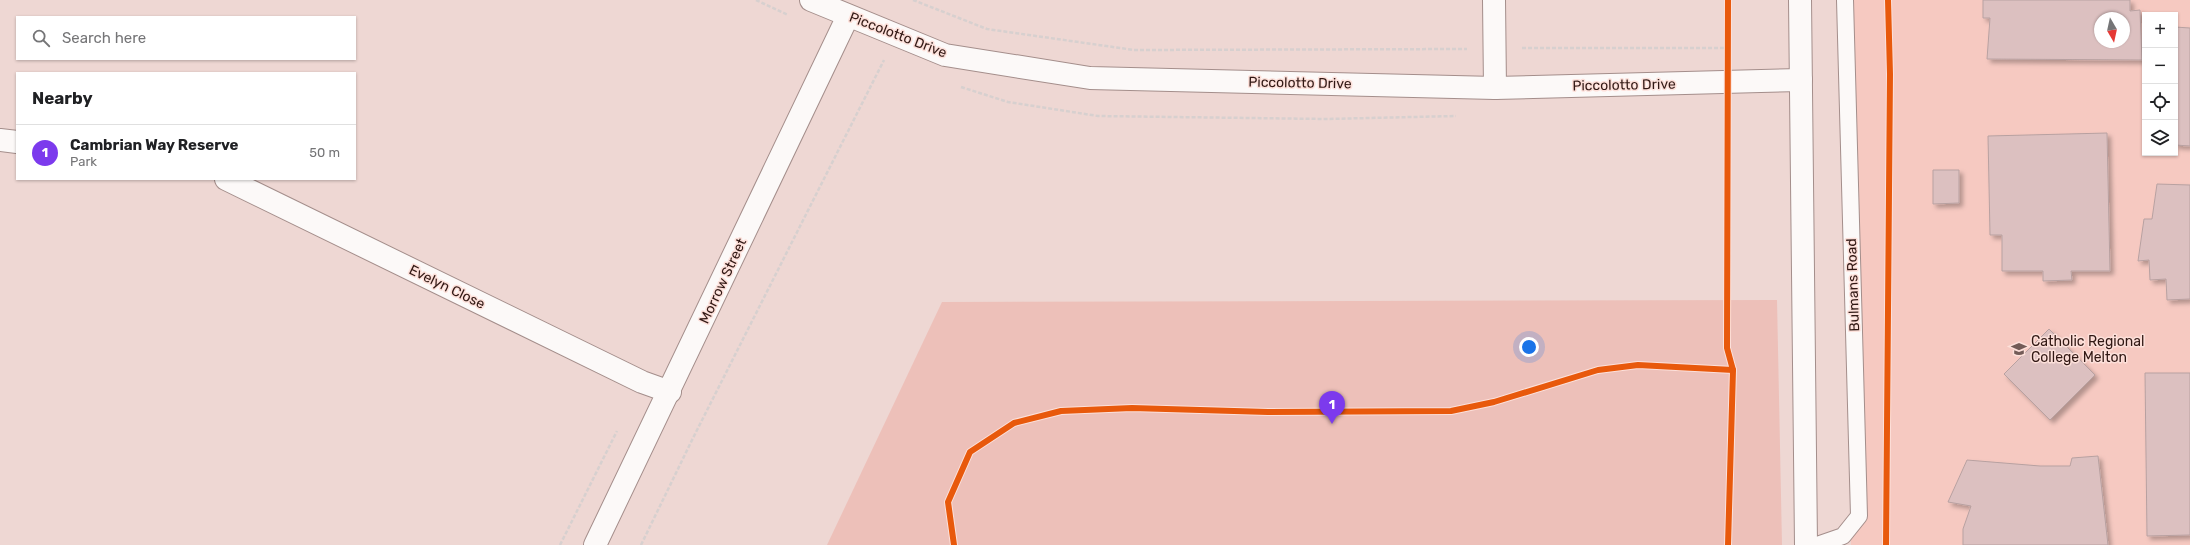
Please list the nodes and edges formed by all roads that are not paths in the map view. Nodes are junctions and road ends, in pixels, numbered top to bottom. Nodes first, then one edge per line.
1 (811, 0) edge
2 (1494, 0) edge
3 (1800, 0) edge
4 (1845, 0) edge
5 (848, 16) junction
6 (1801, 80) junction
7 (1495, 88) junction
8 (0, 140) edge
9 (16, 142) edge
10 (228, 180) edge
11 (670, 392) junction
12 (595, 545) edge
13 (1806, 545) edge
14 (1817, 545) edge

1 - 5 street, Piccolotto Drive
2 - 7 street
3 - 6 street
4 - 14 lane, Bulmans Road
5 - 7 street, Piccolotto Drive
5 - 11 street, Morrow Street
6 - 7 street, Piccolotto Drive
6 - 13 street
8 - 9 street
10 - 11 street, Evelyn Close
11 - 12 street, Morrow Street

